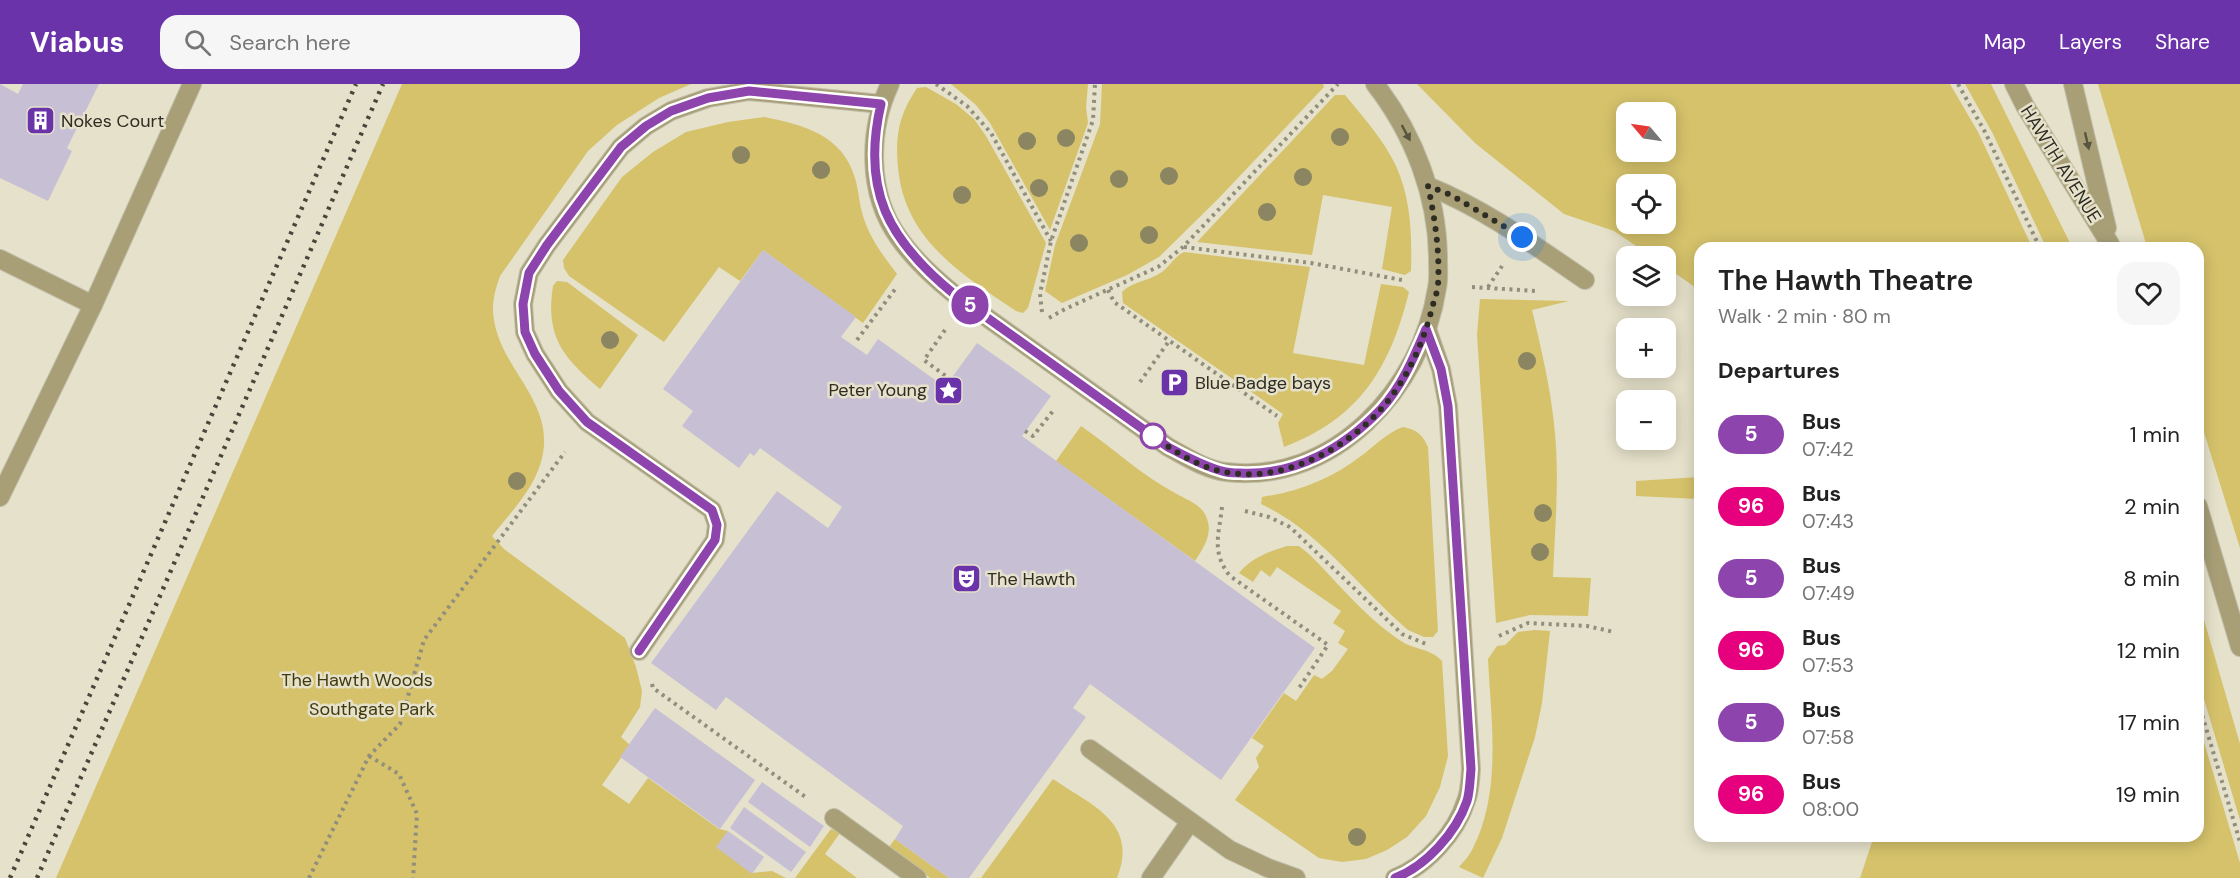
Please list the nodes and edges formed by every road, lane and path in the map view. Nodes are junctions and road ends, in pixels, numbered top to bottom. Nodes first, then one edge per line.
1 (192, 84) edge
2 (890, 84) edge
3 (936, 84) edge
4 (1095, 84) edge
5 (1338, 84) edge
6 (1375, 84) edge
7 (1958, 84) edge
8 (2014, 84) edge
9 (2073, 84) edge
10 (881, 104) junction
11 (1428, 186) junction
12 (1051, 241) junction
13 (2037, 242) edge
14 (2109, 242) edge
15 (2110, 242) edge
16 (1183, 247) junction
17 (0, 259) edge
18 (1585, 280) dead end
19 (1438, 287) junction
20 (1108, 290) junction
21 (1541, 292) dead end
22 (905, 293) dead end
23 (93, 305) junction
24 (948, 326) dead end
25 (1426, 329) junction
26 (857, 340) dead end
27 (951, 380) dead end
28 (1064, 411) dead end
29 (1277, 416) dead end
30 (587, 422) junction
31 (1025, 431) dead end
32 (0, 497) edge
33 (1214, 504) dead end
34 (1222, 507) junction
35 (1231, 508) dead end
36 (1240, 510) dead end
37 (2204, 526) edge
38 (1614, 632) dead end
39 (1463, 642) junction
40 (2240, 648) edge
41 (639, 651) joint
42 (1297, 691) dead end
43 (2204, 721) edge
44 (1090, 749) dead end
45 (369, 756) junction
46 (834, 818) joint
47 (1190, 822) junction
48 (2240, 842) edge
49 (309, 878) edge
50 (413, 878) edge
51 (916, 878) edge
52 (1151, 878) edge
53 (1296, 878) edge
54 (1395, 878) edge

1 - 23 street
2 - 10 street
3 - 12 path
4 - 12 path
5 - 16 path
6 -> 11 street
7 - 13 path
8 - 14 street, HAWTH AVENUE
9 -> 15 street, HAWTH AVENUE
10 - 25 street
10 - 30 street
11 - 18 street
11 - 19 street
12 - 20 path
16 - 19 path
16 - 20 path
17 - 23 street
19 - 21 path
19 - 25 street
20 - 29 path
22 - 26 path
23 - 32 street
24 - 27 path
25 - 39 street
28 - 31 path
30 - 41 street
30 - 45 path
33 - 34 path
34 - 35 path
34 - 42 path
36 - 39 path
37 - 40 street
38 - 39 path
39 - 54 street
41 - 46 path
43 - 48 path
44 - 47 street
45 - 49 path
45 - 50 path
46 - 51 street
47 - 52 street
47 - 53 street

